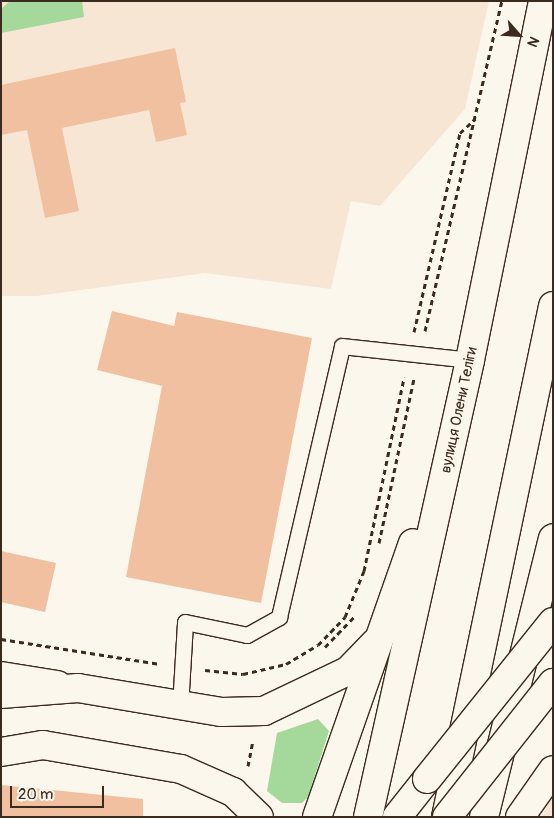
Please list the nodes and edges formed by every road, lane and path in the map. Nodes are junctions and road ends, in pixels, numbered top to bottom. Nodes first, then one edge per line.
1 (543, 1) edge
2 (553, 306) edge
3 (470, 360) junction
4 (553, 538) edge
5 (553, 622) edge
6 (384, 634) junction
7 (243, 674) dead end
8 (1, 676) edge
9 (553, 683) edge
10 (78, 688) junction
11 (1, 694) edge
12 (180, 707) junction
13 (250, 713) junction
14 (1, 752) edge
15 (553, 770) edge
16 (233, 792) junction
17 (258, 817) edge
18 (317, 817) edge
19 (368, 817) edge
20 (397, 817) edge
21 (447, 817) edge
22 (484, 817) edge
23 (520, 817) edge

1 - 3 main road, вулиця Олени Теліги
2 - 21 main road
3 - 6 main road
3 - 12 lane
3 - 19 main road, вулиця Олени Теліги
4 - 22 main road
5 - 20 main road, bridge
6 - 13 main road
6 - 18 main road
7 - 13 path
8 - 10 main road
9 - 21 main road, bridge
10 - 11 main road
10 - 12 main road
12 - 13 main road
13 - 16 path
14 - 16 main road
15 - 23 main road
16 - 17 main road

